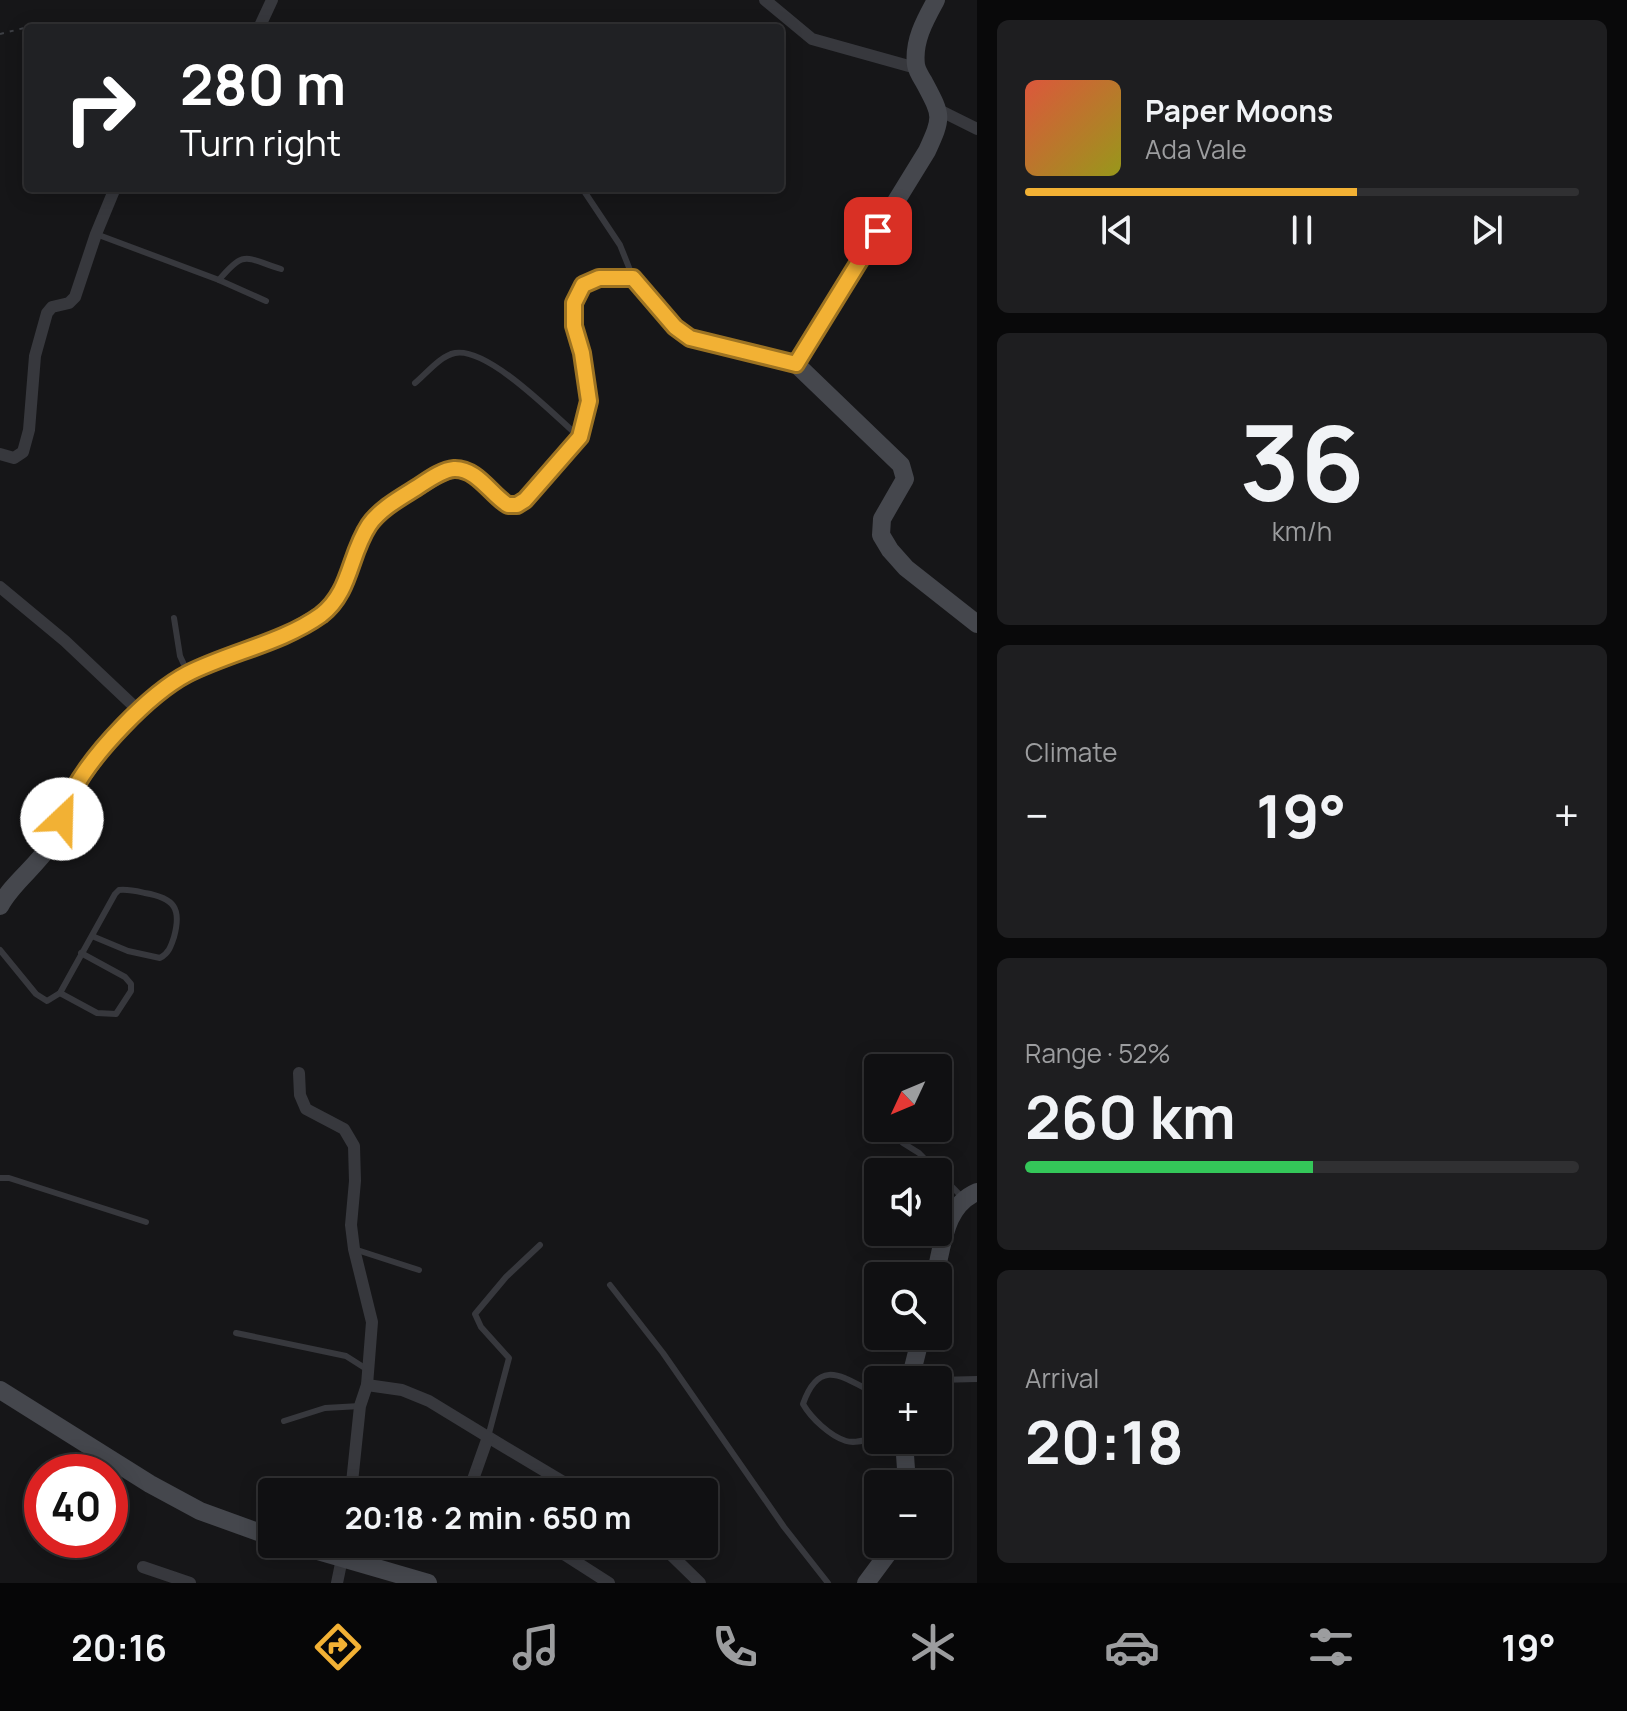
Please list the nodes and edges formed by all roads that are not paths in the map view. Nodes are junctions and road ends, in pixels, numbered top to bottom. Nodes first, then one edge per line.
1 (272, 0) edge
2 (765, 0) edge
3 (936, 0) edge
4 (261, 24) edge
5 (916, 68) junction
6 (939, 110) junction
7 (977, 129) edge
8 (113, 192) edge
9 (585, 192) edge
10 (96, 234) junction
11 (281, 269) dead end
12 (633, 278) junction
13 (219, 280) junction
14 (266, 301) dead end
15 (796, 364) junction
16 (415, 383) dead end
17 (580, 437) junction
18 (0, 454) edge
19 (0, 587) edge
20 (174, 618) dead end
21 (977, 624) edge
22 (188, 674) junction
23 (138, 710) junction
24 (0, 906) edge
25 (92, 936) junction
26 (0, 950) edge
27 (81, 953) junction
28 (60, 993) junction
29 (299, 1073) dead end
30 (903, 1143) dead end
31 (0, 1178) edge
32 (970, 1196) edge
33 (146, 1222) dead end
34 (540, 1245) dead end
35 (354, 1249) junction
36 (938, 1262) edge
37 (419, 1270) dead end
38 (610, 1285) dead end
39 (236, 1333) dead end
40 (368, 1370) junction
41 (977, 1379) edge
42 (952, 1380) edge
43 (367, 1385) junction
44 (864, 1388) edge
45 (0, 1390) edge
46 (360, 1406) junction
47 (284, 1421) dead end
48 (488, 1437) junction
49 (864, 1439) edge
50 (352, 1478) edge
51 (473, 1478) edge
52 (557, 1478) edge
53 (258, 1532) edge
54 (343, 1558) edge
55 (360, 1558) edge
56 (570, 1558) edge
57 (674, 1558) edge
58 (885, 1558) edge
59 (143, 1567) dead end
60 (190, 1583) edge
61 (337, 1583) edge
62 (428, 1583) edge
63 (609, 1583) edge
64 (700, 1583) edge
65 (828, 1583) edge
66 (866, 1583) edge

1 - 4 street
2 - 5 street
3 - 5 street
5 - 6 street
6 - 7 street
6 - 15 street
8 - 10 street
9 - 12 lane
10 - 13 lane
10 - 18 street
11 - 13 lane
12 - 15 street
12 - 17 street
13 - 14 lane
15 - 21 street
16 - 17 lane
17 - 22 street
19 - 23 street
20 - 22 lane
22 - 23 street
23 - 24 street
25 - 25 lane
25 - 27 lane
26 - 28 lane
27 - 28 lane
27 - 28 lane
29 - 35 street
30 - 32 lane
31 - 33 lane
32 - 36 street
34 - 48 lane
35 - 37 lane
35 - 40 street
38 - 65 lane
39 - 40 lane
40 - 43 street
41 - 42 lane
43 - 46 street
43 - 48 street
44 - 49 lane
45 - 53 street
46 - 47 lane
46 - 50 street
48 - 51 street
48 - 52 street
54 - 61 street
55 - 62 street
56 - 63 street
57 - 64 street
58 - 66 street
59 - 60 street

